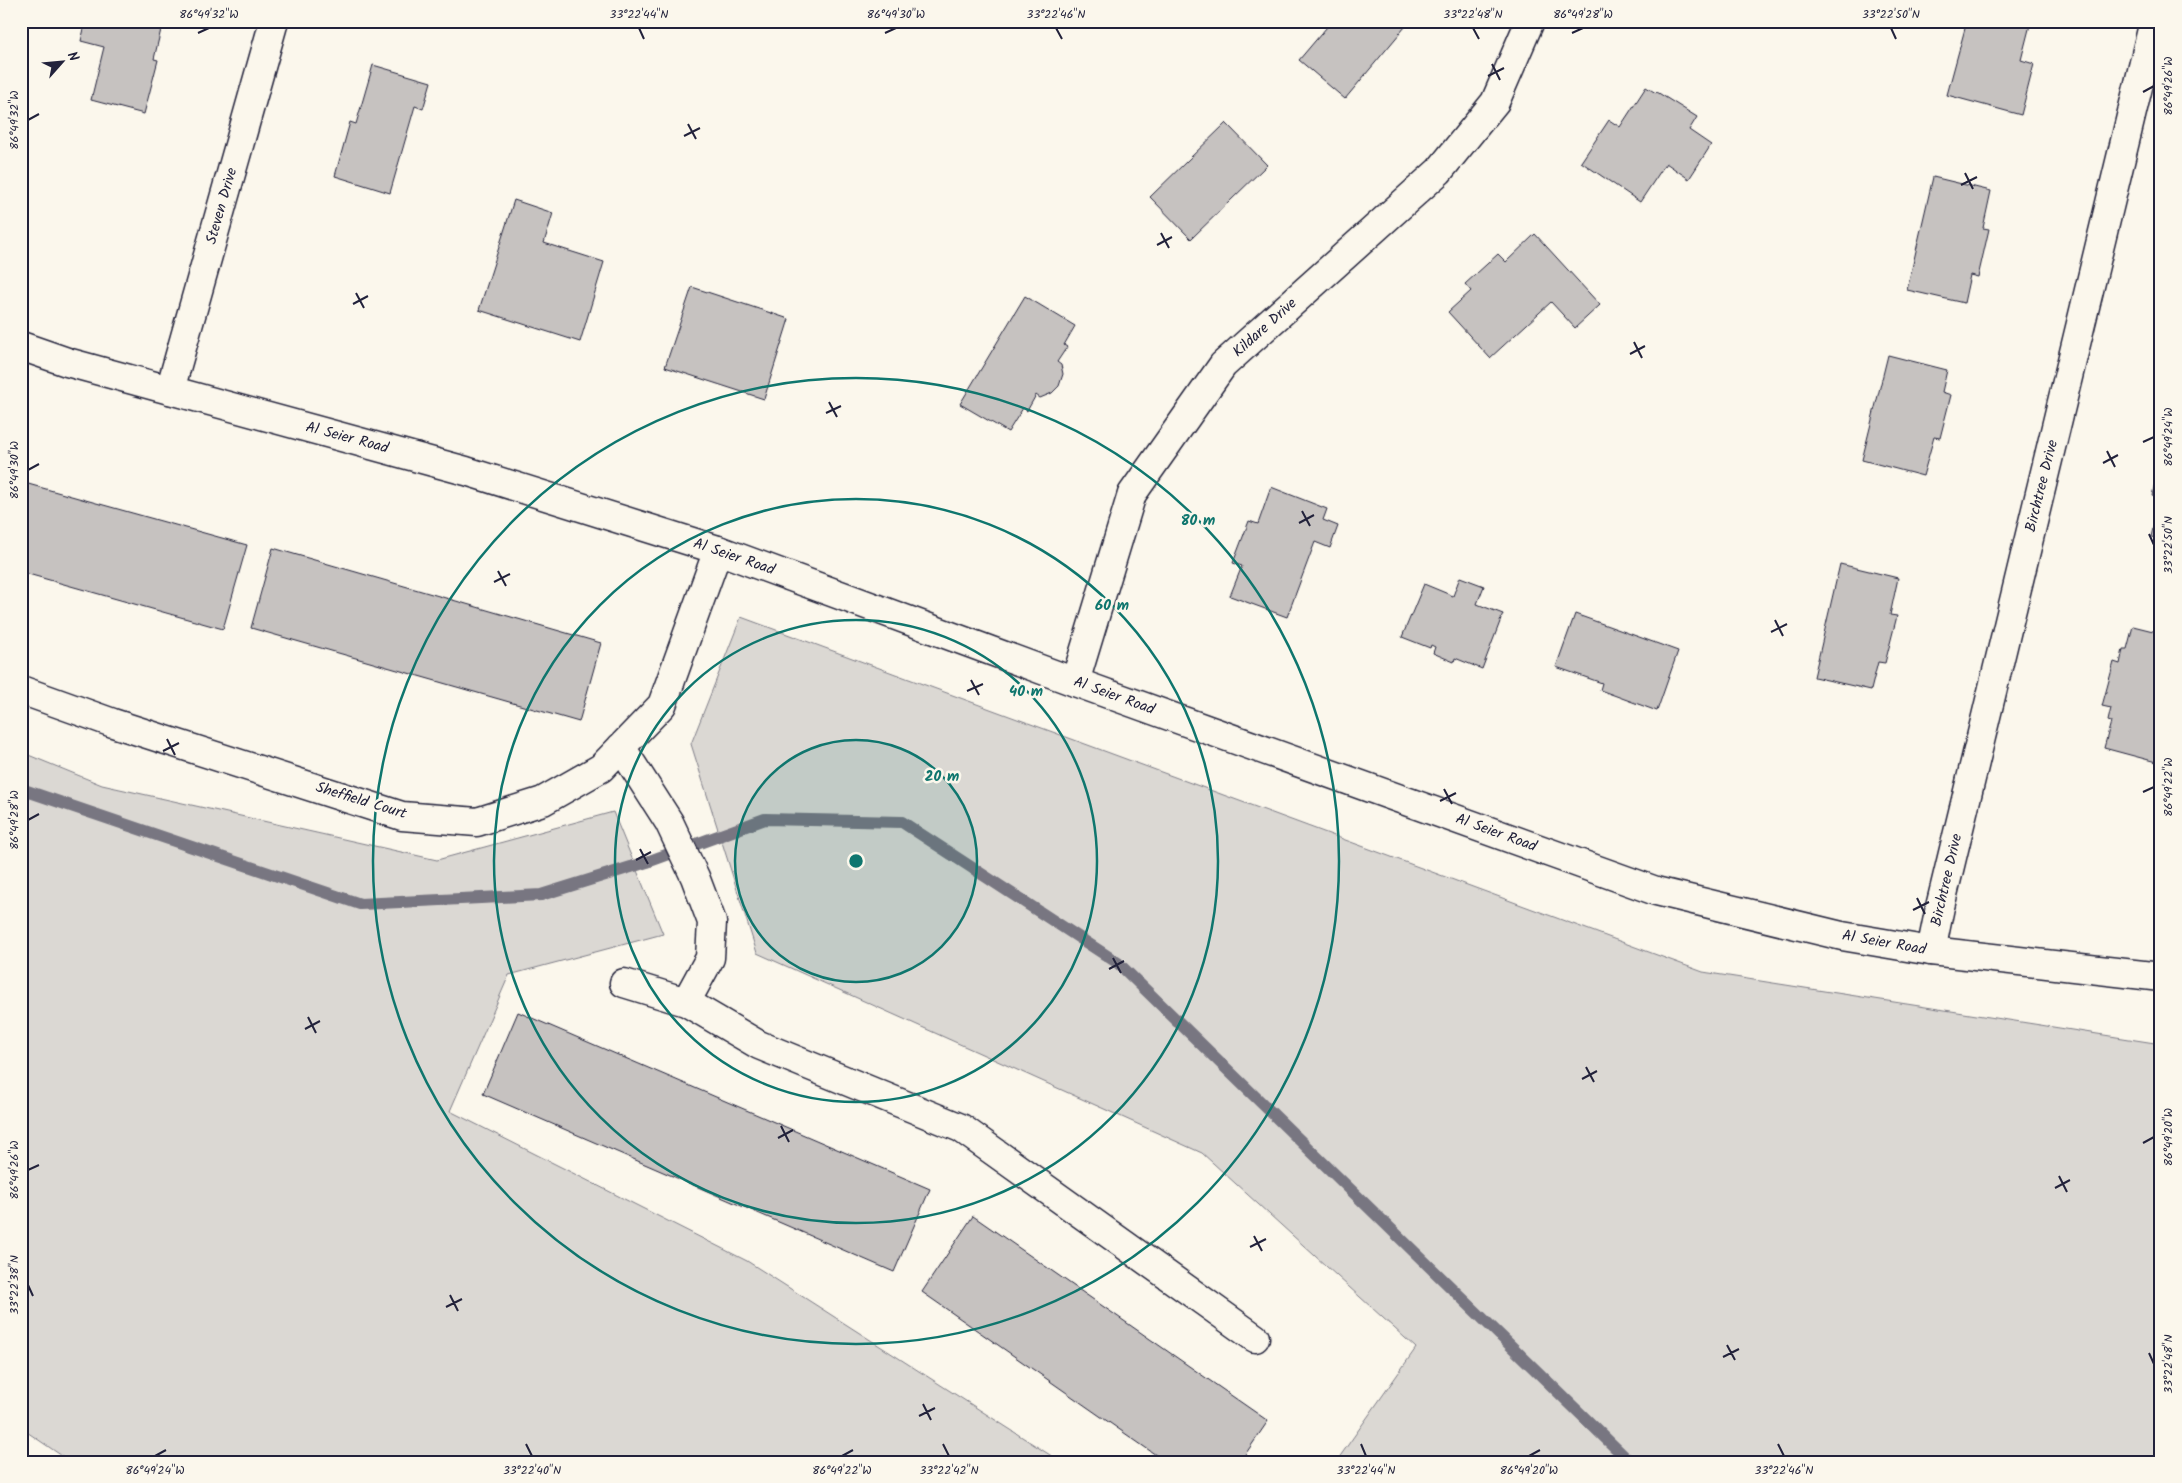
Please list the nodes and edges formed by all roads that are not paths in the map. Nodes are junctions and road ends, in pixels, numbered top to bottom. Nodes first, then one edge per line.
1 (274, 21) edge
2 (1530, 21) edge
3 (2154, 21) edge
4 (21, 346) edge
5 (170, 390) junction
6 (718, 550) junction
7 (1075, 682) junction
8 (21, 690) edge
9 (621, 747) junction
10 (1931, 951) junction
11 (2161, 977) edge
12 (624, 983) dead end
13 (686, 1002) junction
14 (1256, 1338) dead end

1 - 5 street, Steven Drive
2 - 7 street, Kildare Drive
3 - 10 street, Birchtree Drive
4 - 5 street, Al Seier Road
5 - 6 street, Al Seier Road
6 - 7 street, Al Seier Road
6 - 9 street, Sheffield Court
7 - 10 street, Al Seier Road
8 - 9 street, Sheffield Court
9 - 13 street
10 - 11 street, Al Seier Road
12 - 13 street
13 - 14 street

